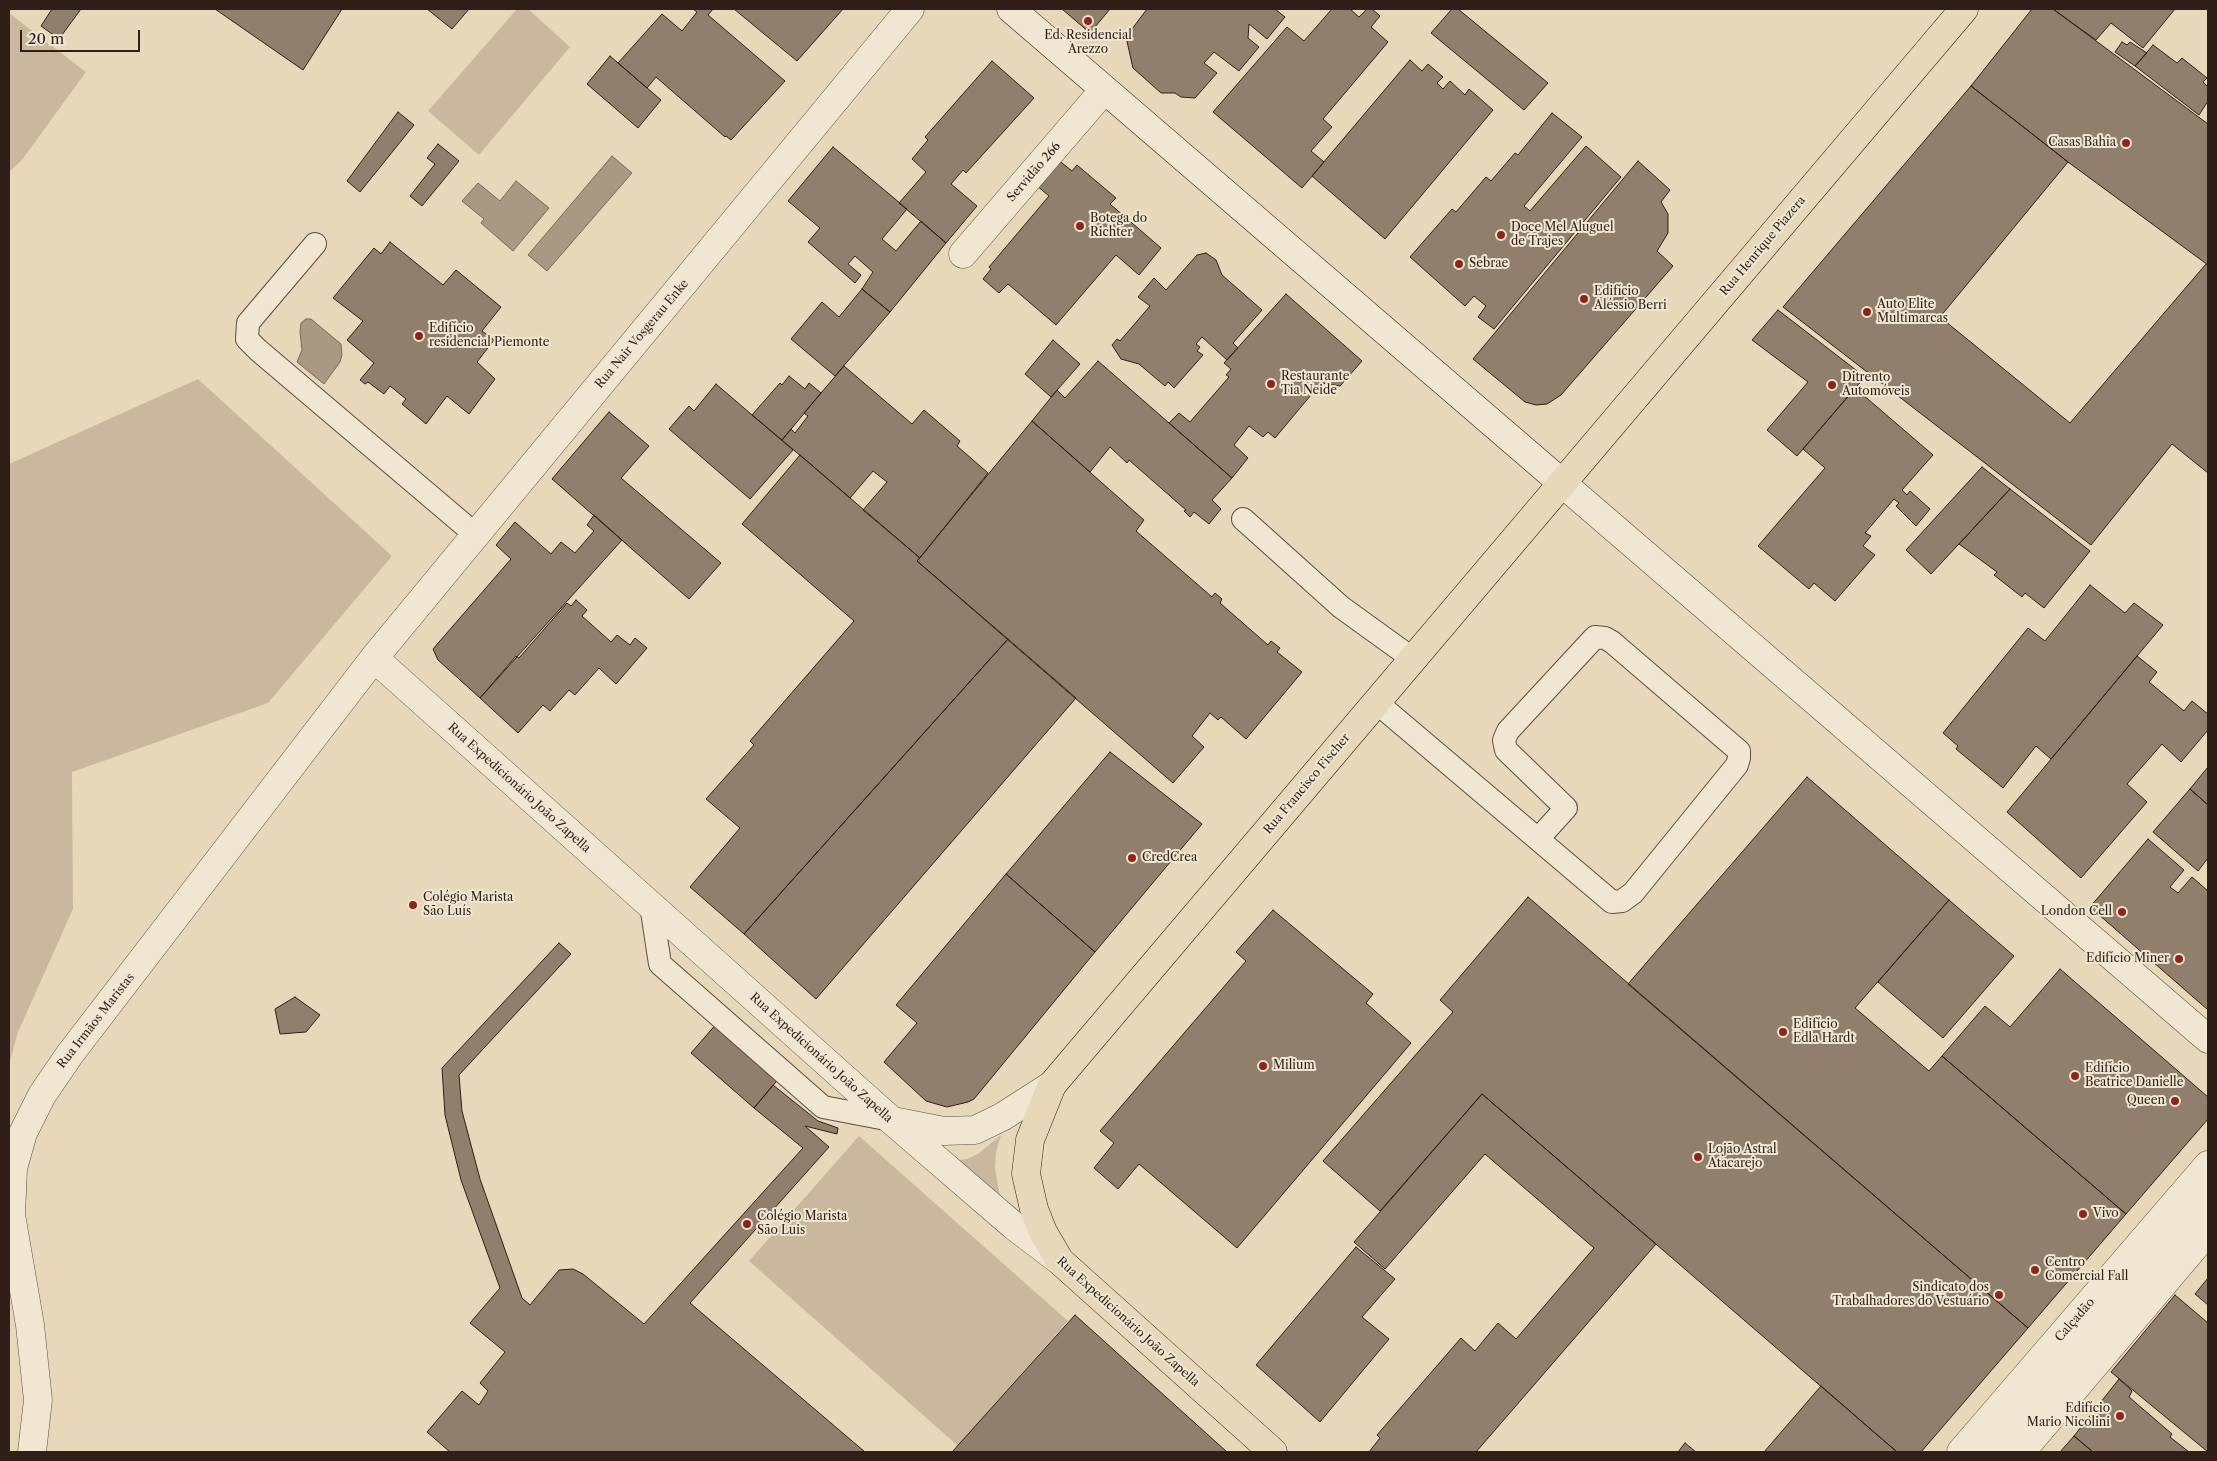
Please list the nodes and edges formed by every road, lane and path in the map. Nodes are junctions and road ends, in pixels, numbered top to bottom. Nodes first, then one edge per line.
1 (910, 9) edge
2 (1011, 9) edge
3 (1964, 9) edge
4 (1104, 90) junction
5 (315, 244) dead end
6 (964, 254) dead end
7 (1562, 483) junction
8 (1243, 519) dead end
9 (476, 535) junction
10 (374, 658) junction
11 (1413, 659) junction
12 (1376, 702) junction
13 (1538, 839) junction
14 (651, 905) junction
15 (2208, 1039) edge
16 (1052, 1085) junction
17 (891, 1120) junction
18 (2208, 1165) edge
19 (2208, 1198) edge
20 (2208, 1232) edge
21 (1060, 1261) junction
22 (32, 1452) edge
23 (1273, 1452) edge
24 (1961, 1452) edge
25 (1992, 1452) edge
26 (2021, 1452) edge

1 - 9 street, Rua Nair Vosgerau Enke
2 - 4 street
3 - 7 main road, Rua Henrique Piazera
4 - 6 street, Servidão 266
4 - 7 street
5 - 9 lane
7 - 11 main road, Rua Francisco Fischer
7 - 15 street
8 - 11 lane
9 - 10 street, Rua Nair Vosgerau Enke
10 - 14 street, Rua Expedicionário João Zapella
10 - 22 street, Rua Irmãos Maristas
11 - 12 main road, Rua Francisco Fischer
12 - 13 lane
12 - 16 main road, Rua Francisco Fischer
13 - 13 lane
14 - 17 street, Rua Expedicionário João Zapella
14 - 17 lane
16 - 17 street, Rua Francisco Fischer
16 - 21 main road, Rua Francisco Fischer
17 - 21 street, Rua Expedicionário João Zapella
18 - 24 street, Calçadão
19 - 25 street
20 - 26 street
21 - 23 main road, Rua Expedicionário João Zapella

